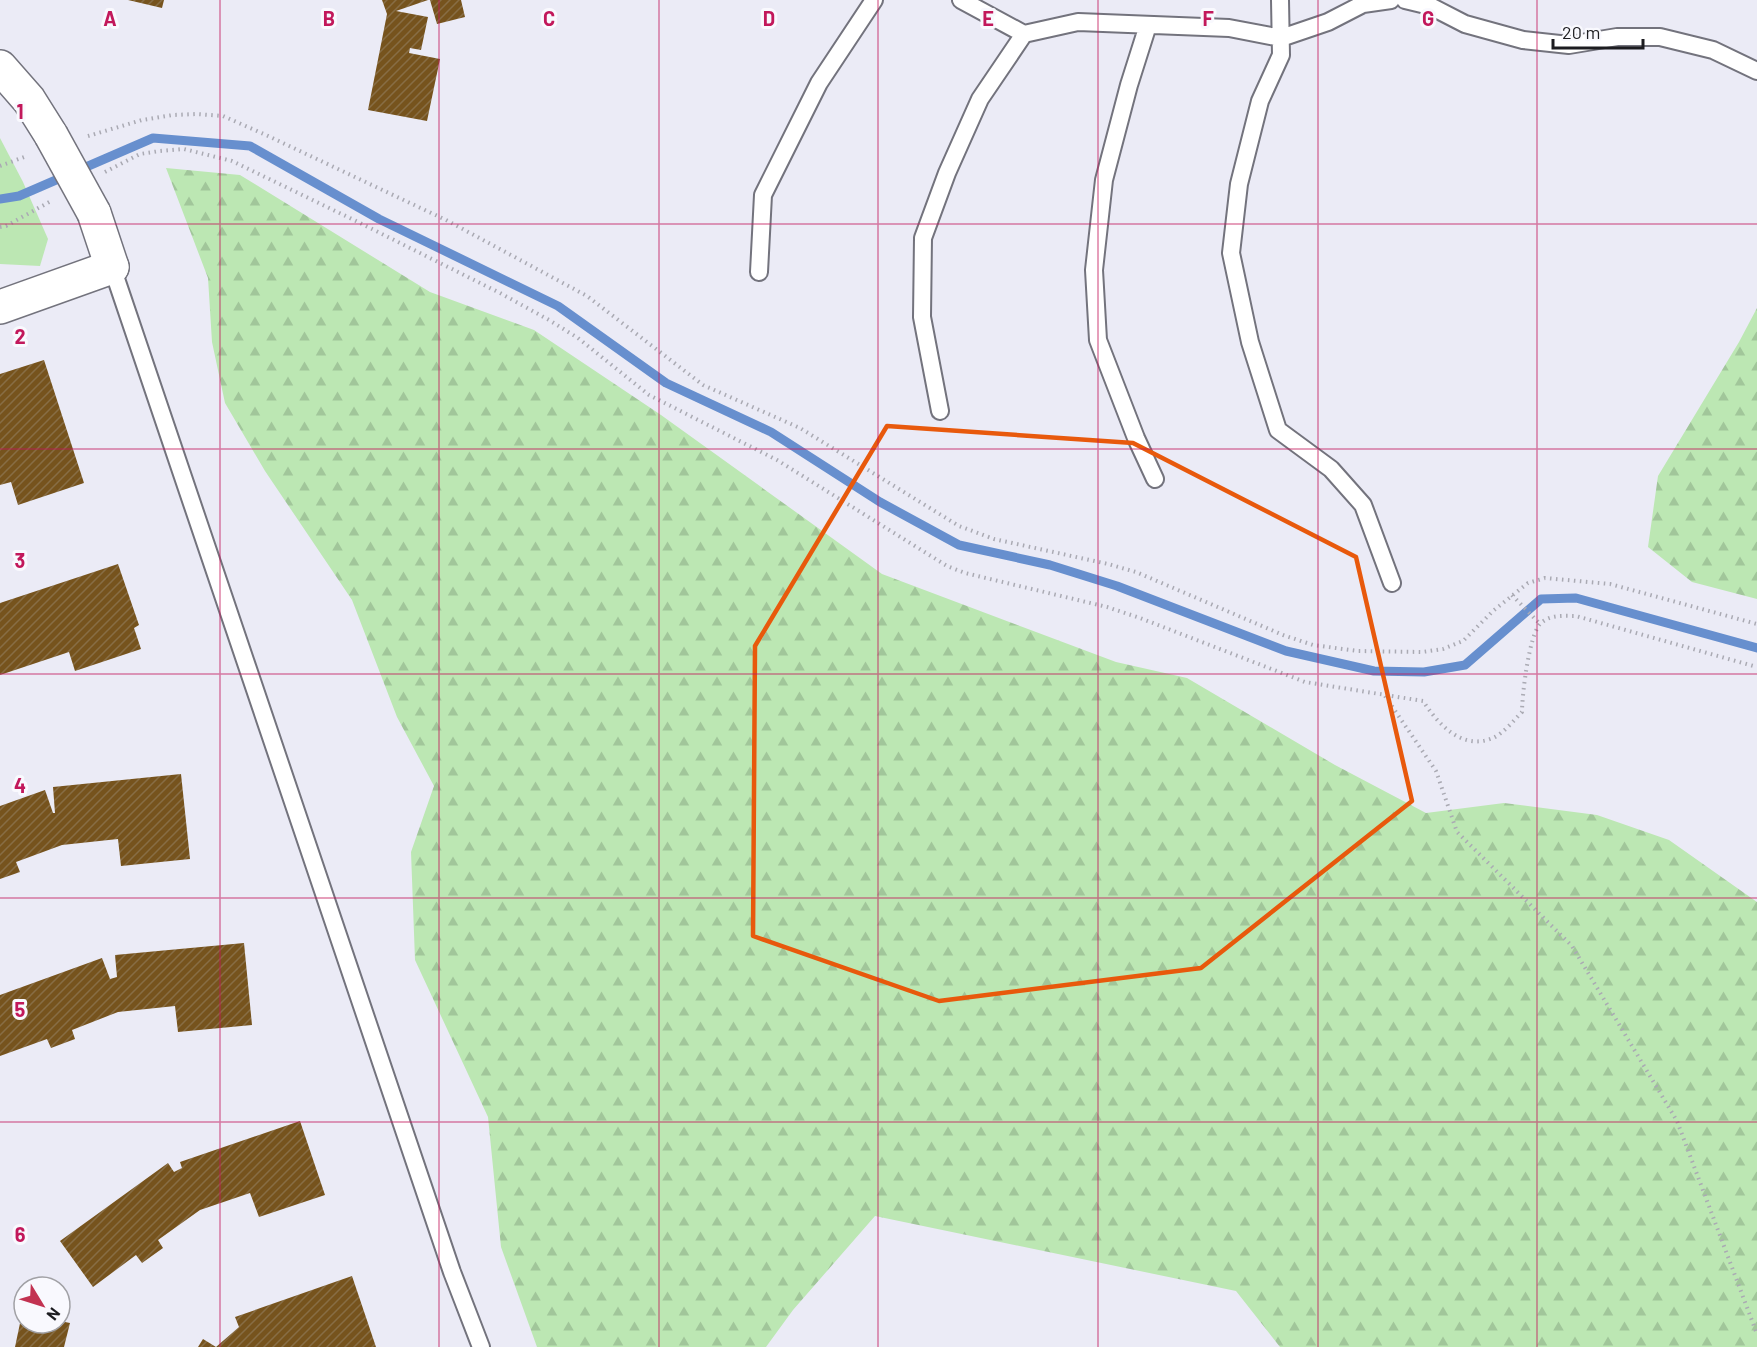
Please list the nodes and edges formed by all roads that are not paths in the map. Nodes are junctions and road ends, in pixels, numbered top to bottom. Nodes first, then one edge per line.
1 (873, 0) edge
2 (961, 0) edge
3 (1280, 0) edge
4 (1391, 0) edge
5 (1405, 0) edge
6 (1367, 2) edge
7 (1148, 25) junction
8 (1024, 34) junction
9 (1281, 38) junction
10 (0, 67) edge
11 (1757, 71) edge
12 (112, 267) junction
13 (759, 272) dead end
14 (0, 307) edge
15 (940, 411) dead end
16 (1155, 479) dead end
17 (1392, 583) dead end
18 (481, 1347) edge

1 - 13 lane
2 - 8 lane
3 - 9 lane
4 - 6 lane
5 - 11 lane
6 - 9 lane
7 - 8 lane
7 - 9 lane
7 - 16 lane
8 - 15 lane
9 - 17 lane
10 - 12 street, bridge
12 - 14 street
12 - 18 lane

